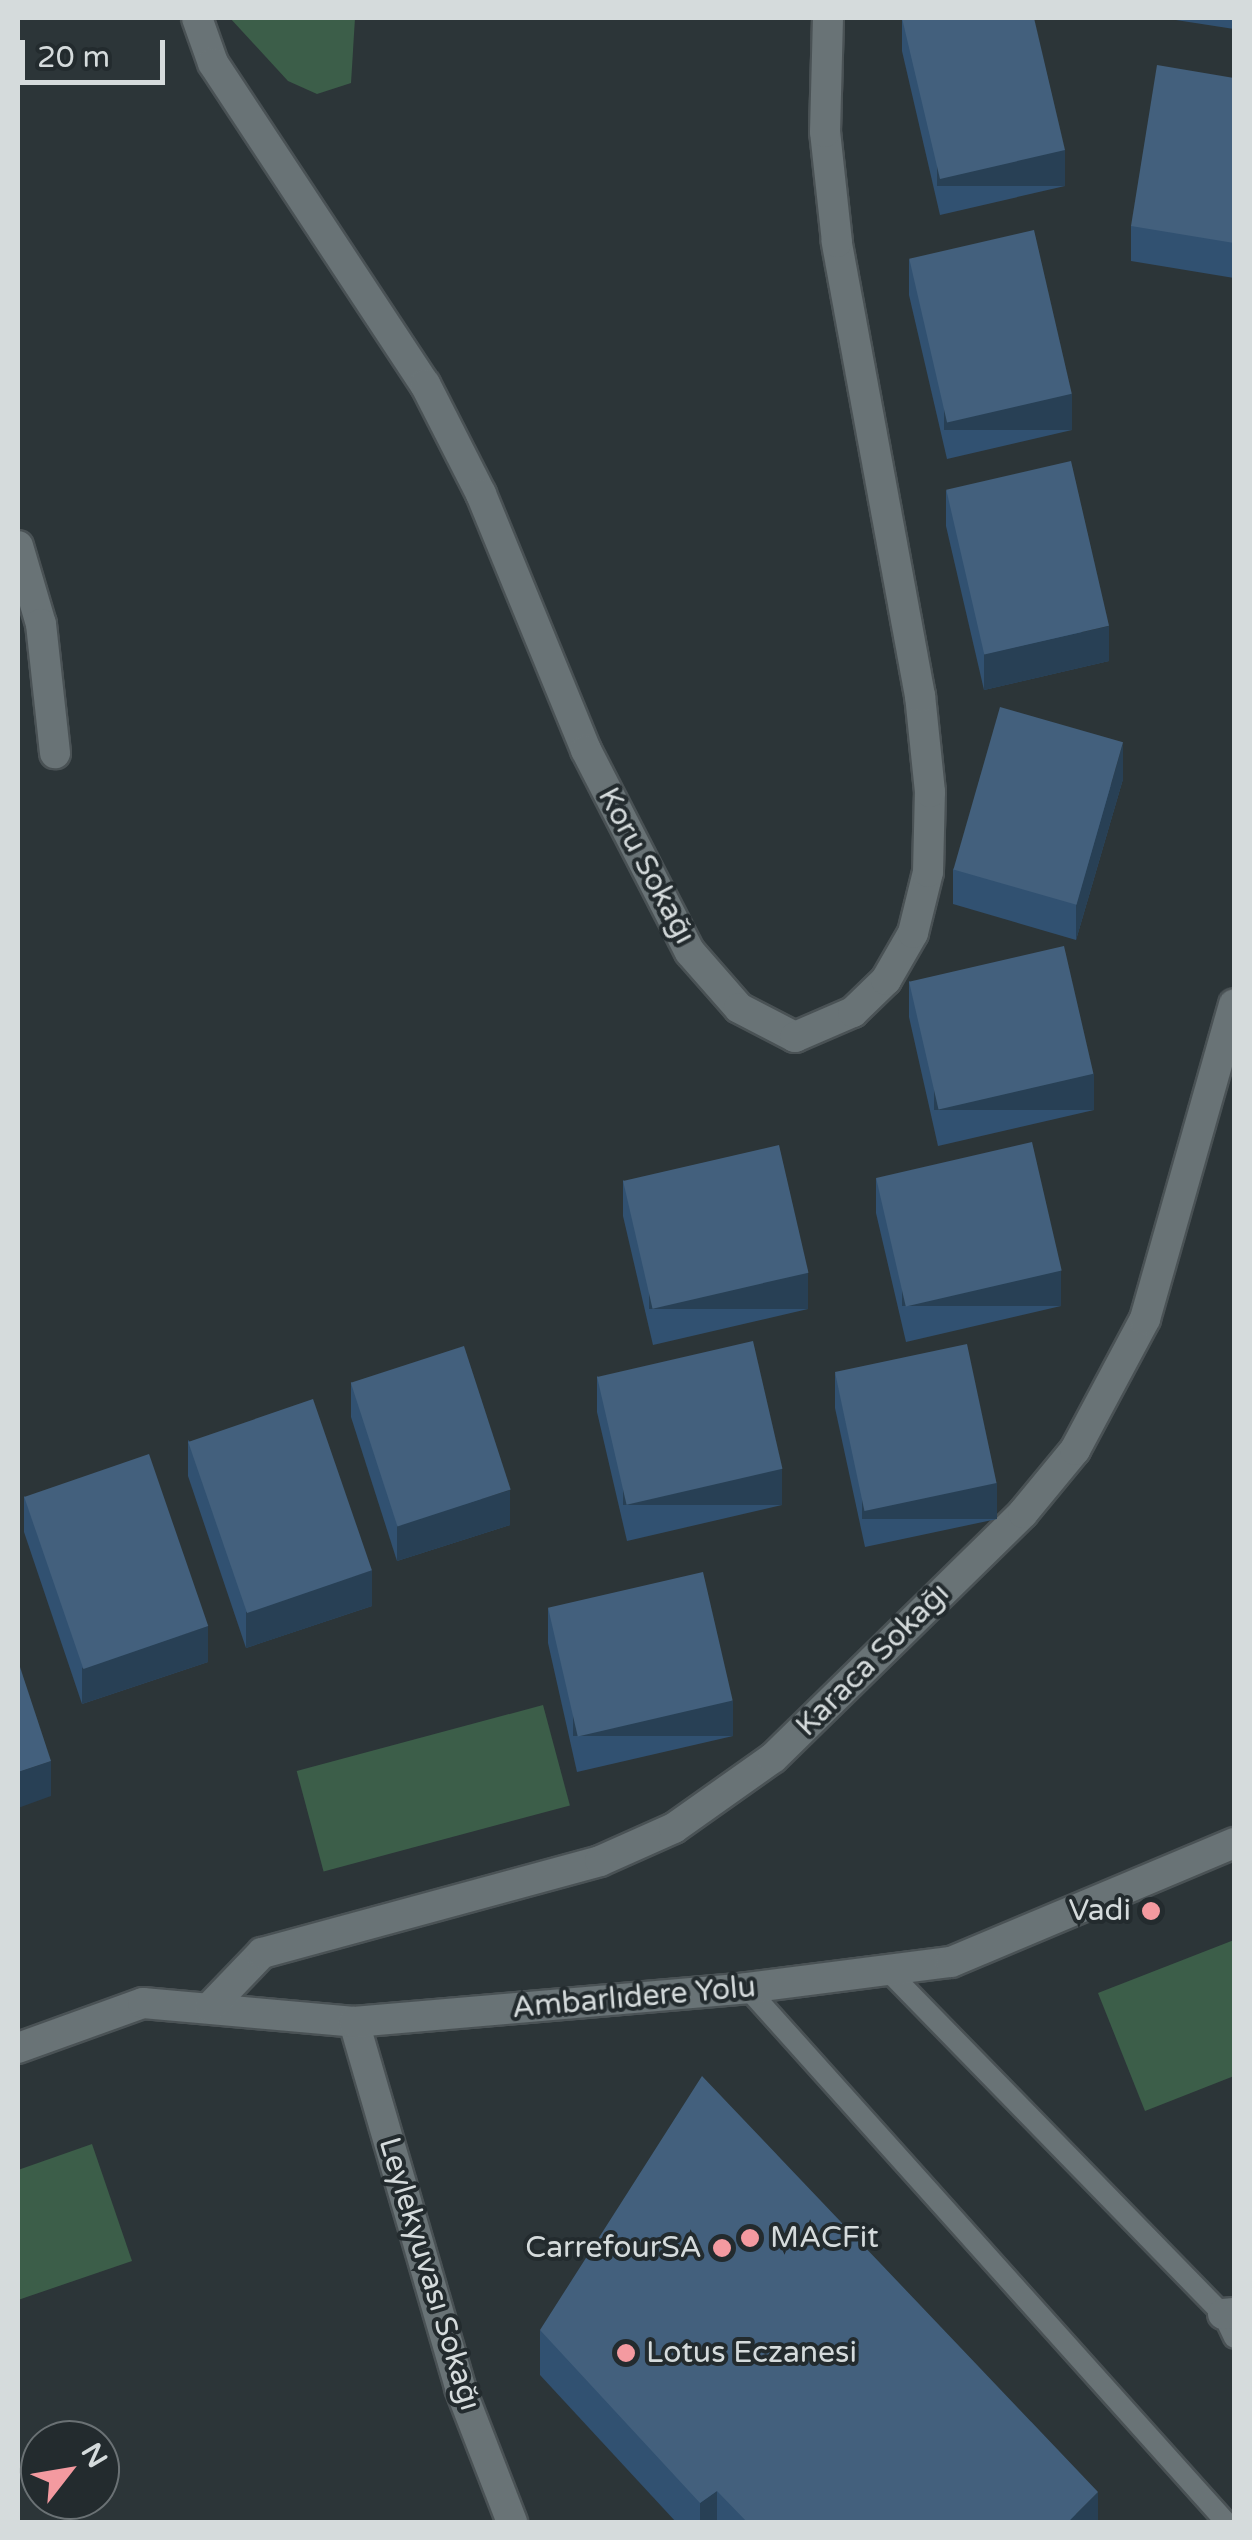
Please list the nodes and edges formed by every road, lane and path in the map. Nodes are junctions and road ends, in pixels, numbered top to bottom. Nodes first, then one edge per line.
1 (196, 18) edge
2 (828, 18) edge
3 (18, 546) edge
4 (55, 753) dead end
5 (1234, 1004) edge
6 (1234, 1842) edge
7 (887, 1970) junction
8 (747, 1988) junction
9 (210, 2007) junction
10 (354, 2022) junction
11 (18, 2048) edge
12 (1231, 2322) edge
13 (512, 2522) edge
14 (1226, 2522) edge

1 - 2 street, Koru Sokağı
3 - 4 street
5 - 9 street, Karaca Sokağı
6 - 7 street, Ambarlıdere Yolu
7 - 8 street, Ambarlıdere Yolu
7 - 12 lane
8 - 10 street, Ambarlıdere Yolu
8 - 14 lane
9 - 10 street, Ambarlıdere Yolu
9 - 11 street, Ambarlıdere Yolu
10 - 13 street, Leylekyuvası Sokağı

